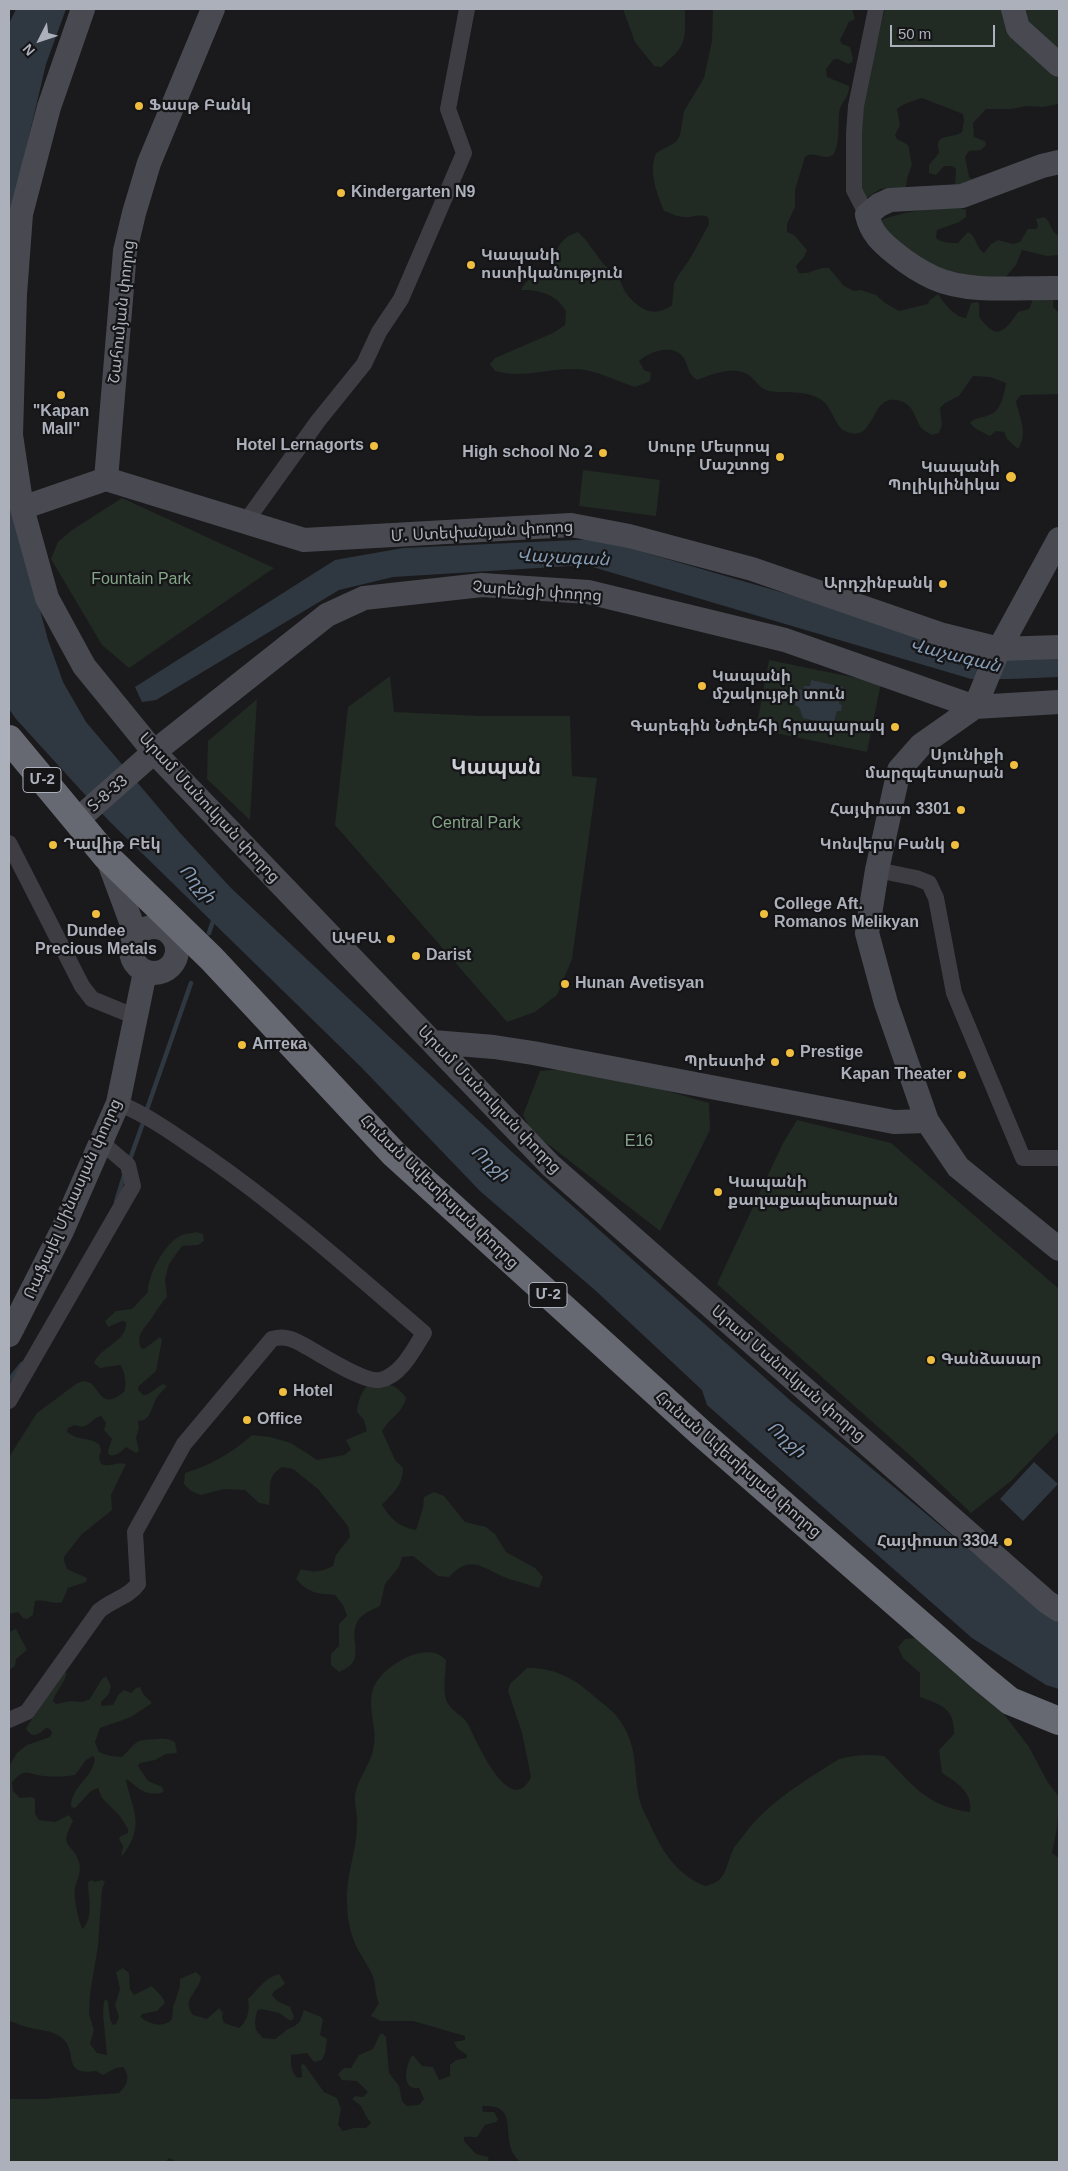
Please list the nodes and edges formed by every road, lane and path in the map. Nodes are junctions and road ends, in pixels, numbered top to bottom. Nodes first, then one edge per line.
1 (83, 9) edge
2 (212, 9) edge
3 (467, 9) edge
4 (876, 9) edge
5 (1013, 9) edge
6 (1059, 66) edge
7 (1059, 162) edge
8 (867, 215) junction
9 (1059, 288) edge
10 (106, 479) junction
11 (22, 508) junction
12 (244, 524) junction
13 (1059, 539) edge
14 (1059, 647) edge
15 (999, 649) junction
16 (979, 698) junction
17 (1059, 702) edge
18 (9, 739) edge
19 (147, 759) junction
20 (81, 817) junction
21 (9, 843) edge
22 (107, 857) junction
23 (877, 870) junction
24 (136, 935) junction
25 (212, 959) junction
26 (173, 963) junction
27 (145, 972) junction
28 (136, 1017) junction
29 (433, 1042) junction
30 (118, 1103) junction
31 (927, 1121) junction
32 (101, 1142) junction
33 (1059, 1158) edge
34 (1059, 1249) edge
35 (9, 1334) edge
36 (9, 1401) edge
37 (1059, 1610) edge
38 (9, 1720) edge
39 (1059, 1721) edge

1 - 11 street
2 - 10 street, Շահումյան փողոց
3 - 12 street
4 - 8 street
5 - 6 street
7 - 8 street
8 - 9 street
10 - 11 street
10 - 12 street, Մ. Ստեփանյան փողոց
11 - 19 street, Արամ Մանուկյան փողոց
12 - 15 street, Մ. Ստեփանյան փողոց
13 - 15 street
14 - 15 street, Մ. Ստեփանյան փողոց
15 - 16 street
16 - 17 street, Տ-8-33
16 - 19 street, Չարենցի փողոց / Տ-8-33
16 - 23 street
18 - 20 highway, Մ-2
19 - 20 street, Տ-8-33 / Տ-8-33
19 - 29 street, Արամ Մանուկյան փողոց
20 - 22 highway, Հունան Ավետիսյան փողոց / Մ-2
21 - 28 street
22 - 24 street
22 - 25 highway, Հունան Ավետիսյան փողոց / Մ-2
23 - 31 street
23 - 33 street
24 - 26 street
24 - 27 street
25 - 26 street
25 - 39 highway, Հունան Ավետիսյան փողոց / Մ-2
26 - 27 street
27 - 28 street, Ռաֆայել Մինասյան փողոց
28 - 30 street, Ռաֆայել Մինասյան փողոց
29 - 31 street
29 - 37 street, Արամ Մանուկյան փողոց
30 - 32 street, Ռաֆայել Մինասյան փողոց
30 - 38 street
31 - 34 street
32 - 35 street, Ռաֆայել Մինասյան փողոց
32 - 36 street

